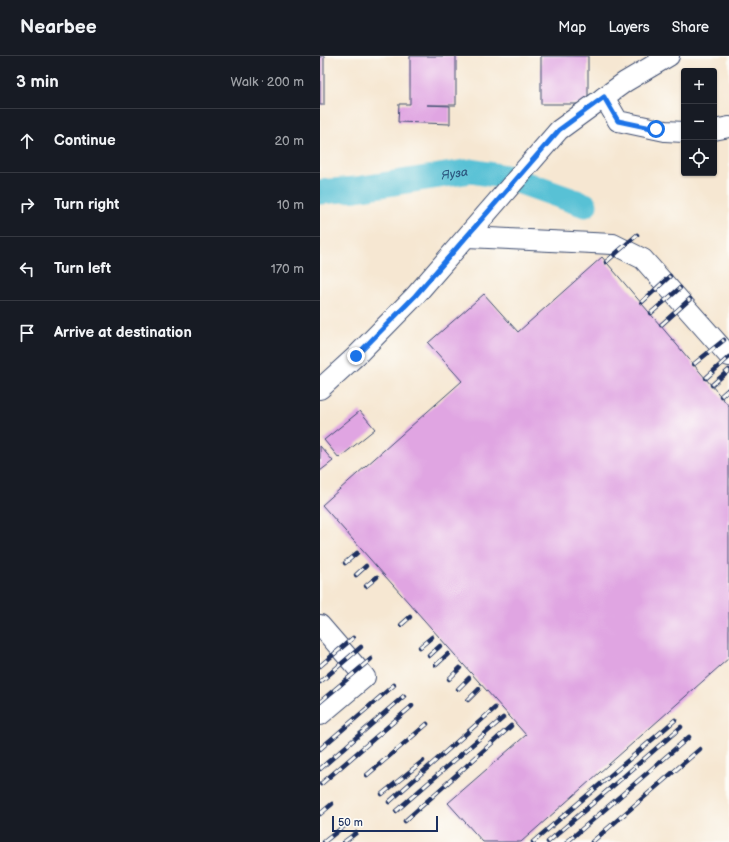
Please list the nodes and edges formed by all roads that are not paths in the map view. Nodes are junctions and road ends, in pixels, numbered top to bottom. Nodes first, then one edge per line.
1 (669, 56) edge
2 (604, 97) junction
3 (729, 127) edge
4 (717, 129) edge
5 (681, 132) edge
6 (467, 237) junction
7 (729, 356) edge
8 (320, 389) edge
9 (320, 625) edge
10 (320, 714) edge

1 - 2 lane
2 - 5 lane
2 - 6 lane
3 - 4 lane
6 - 7 lane
6 - 8 lane
9 - 10 lane

